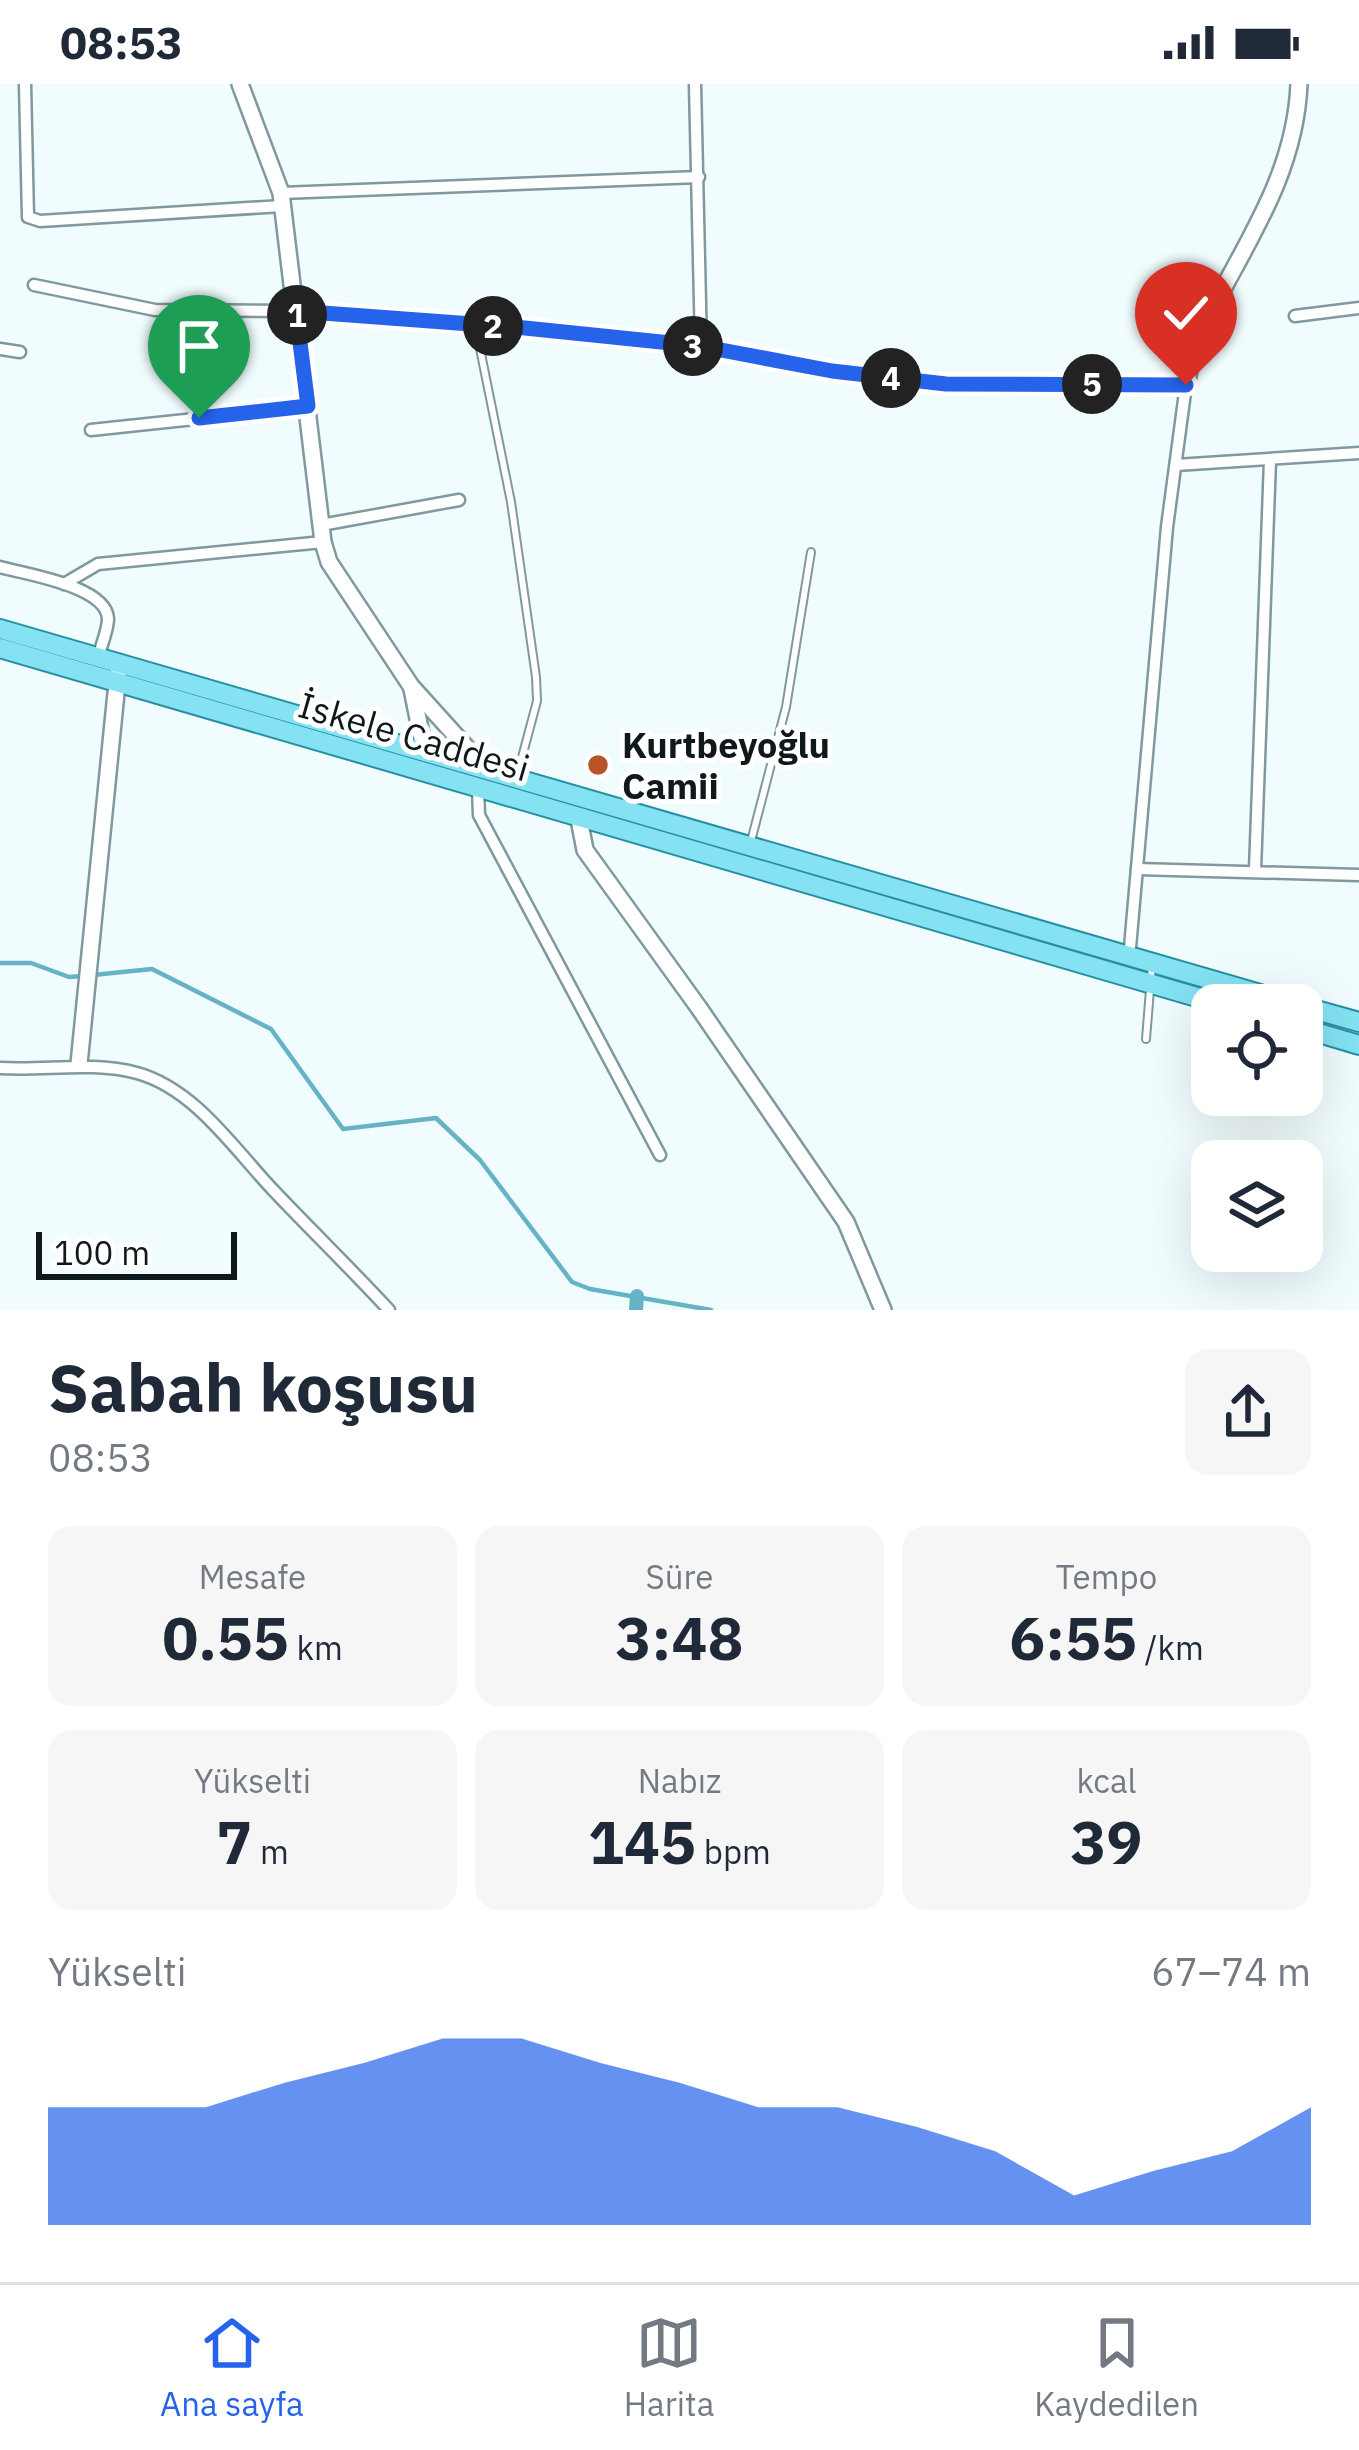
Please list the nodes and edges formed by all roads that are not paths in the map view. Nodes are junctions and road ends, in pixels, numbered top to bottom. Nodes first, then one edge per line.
1 (25, 84) edge
2 (240, 84) edge
3 (695, 84) edge
4 (1299, 84) edge
5 (699, 177) junction
6 (281, 199) junction
7 (34, 285) dead end
8 (1359, 308) edge
9 (296, 311) junction
10 (1295, 316) dead end
11 (476, 324) junction
12 (700, 346) junction
13 (0, 349) edge
14 (20, 352) dead end
15 (1186, 385) junction
16 (308, 406) junction
17 (91, 430) dead end
18 (1359, 453) edge
19 (1270, 460) junction
20 (1176, 465) junction
21 (459, 500) dead end
22 (322, 534) junction
23 (811, 552) dead end
24 (0, 567) edge
25 (64, 584) junction
26 (0, 628) edge
27 (0, 648) edge
28 (111, 667) junction
29 (411, 686) junction
30 (425, 753) junction
31 (477, 768) junction
32 (517, 780) junction
33 (478, 789) junction
34 (579, 818) junction
35 (749, 849) junction
36 (1137, 869) junction
37 (1255, 870) junction
38 (1359, 875) edge
39 (1152, 963) junction
40 (1127, 966) junction
41 (1153, 984) junction
42 (1226, 984) edge
43 (1191, 995) edge
44 (1323, 1012) edge
45 (1359, 1022) edge
46 (1323, 1034) edge
47 (1146, 1040) dead end
48 (1359, 1045) edge
49 (79, 1064) junction
50 (0, 1068) edge
51 (660, 1155) dead end
52 (388, 1310) edge
53 (883, 1310) edge

1 - 6 street
2 - 6 street
3 - 5 street
4 - 15 street
5 - 6 street
5 - 12 street
6 - 9 street
7 - 9 street
8 - 10 street
9 - 11 street
9 - 16 street
11 - 12 street
11 - 32 lane
12 - 15 street
13 - 14 street
15 - 20 street
16 - 17 street
16 - 22 street
18 - 19 street
19 - 20 street
19 - 37 street
20 - 36 street
21 - 22 street
22 - 25 street
22 - 29 street
23 - 35 lane
24 - 25 street
25 - 28 street
26 - 28 main road
27 - 28 main road, İskele Caddesi
28 - 30 main road
28 - 33 main road, İskele Caddesi
28 - 49 street
29 - 30 street
29 - 31 street
30 - 31 main road
31 - 32 main road
32 - 35 main road
33 - 34 main road, İskele Caddesi
33 - 51 street
34 - 40 main road, İskele Caddesi
34 - 53 street
35 - 40 main road
36 - 37 street
36 - 40 street
37 - 38 street
39 - 40 main road
39 - 41 lane
39 - 42 main road
40 - 41 main road, İskele Caddesi
41 - 43 main road, İskele Caddesi
41 - 47 lane
44 - 45 main road
46 - 48 main road
49 - 50 street
49 - 52 street

